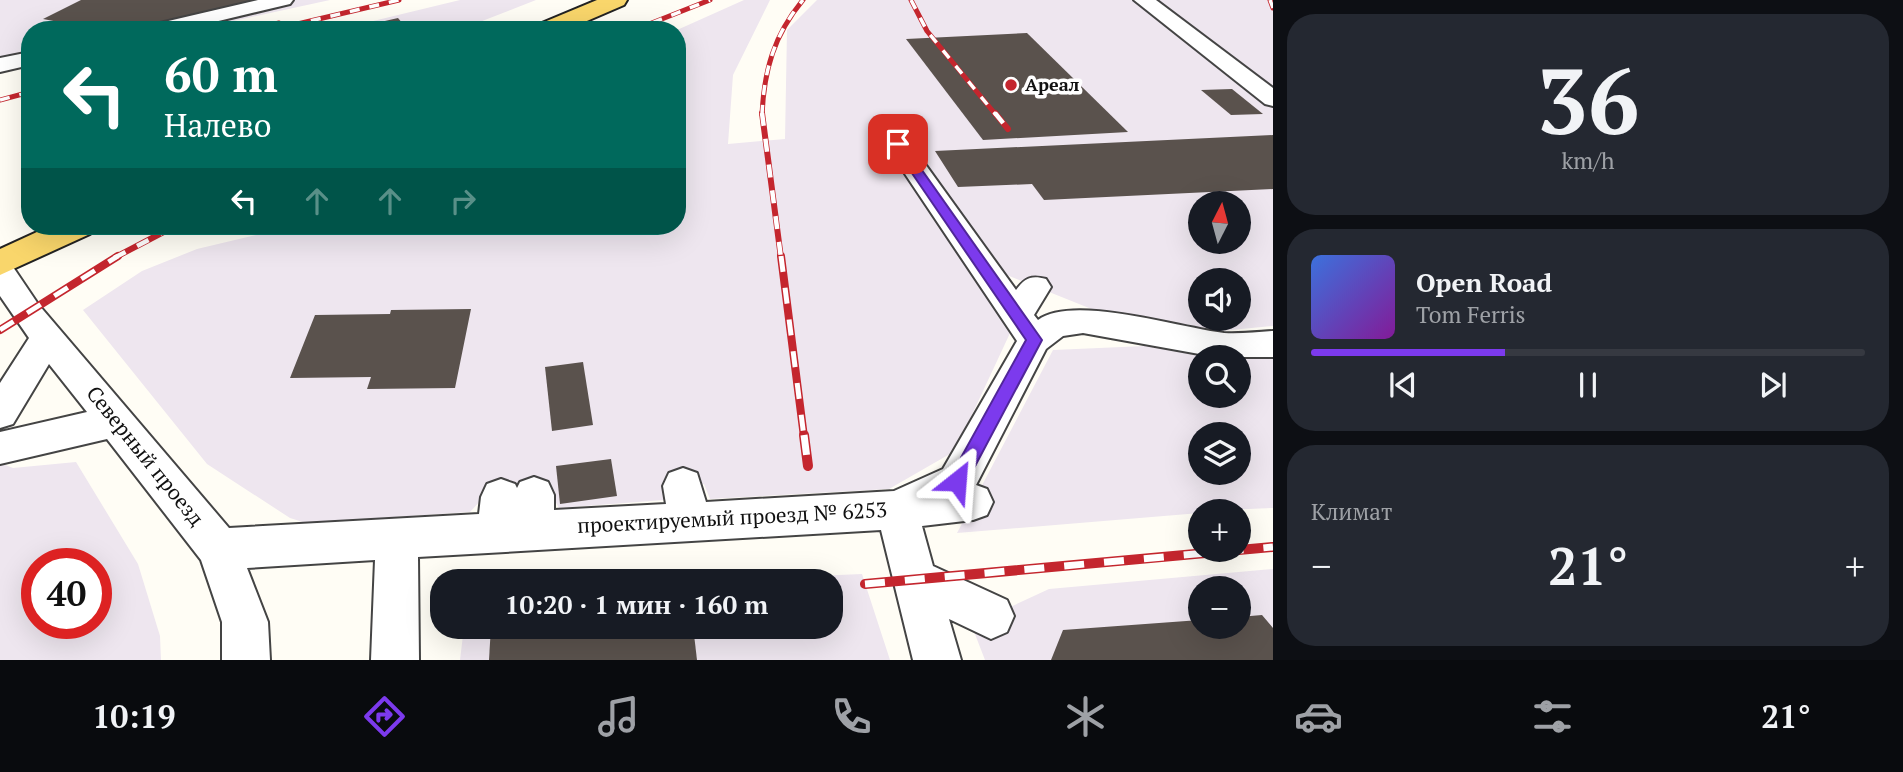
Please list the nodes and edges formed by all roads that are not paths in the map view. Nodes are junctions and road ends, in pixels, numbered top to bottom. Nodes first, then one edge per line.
1 (283, 0) edge
2 (616, 0) edge
3 (1144, 0) edge
4 (193, 21) edge
5 (566, 21) edge
6 (21, 60) edge
7 (0, 65) edge
8 (1273, 99) edge
9 (898, 144) dead end
10 (59, 235) edge
11 (0, 263) edge
12 (0, 271) edge
13 (1035, 287) dead end
14 (1025, 327) junction
15 (48, 337) junction
16 (1273, 344) edge
17 (0, 413) edge
18 (117, 421) junction
19 (0, 448) edge
20 (973, 502) dead end
21 (897, 510) junction
22 (397, 537) junction
23 (219, 549) junction
24 (916, 580) junction
25 (991, 616) dead end
26 (246, 660) edge
27 (395, 660) edge
28 (937, 660) edge

1 - 4 street
2 - 5 main road
3 - 8 street
6 - 7 street
9 - 14 street
10 - 11 main road
12 - 15 street, Северный проезд
13 - 14 lane
14 - 16 street
14 - 21 street, проектируемый проезд № 6253
15 - 17 street
15 - 18 street, Северный проезд
18 - 19 street
18 - 23 street, Северный проезд
20 - 21 street
21 - 22 street, проектируемый проезд № 6253
21 - 24 street
22 - 23 street, проектируемый проезд № 6253
22 - 27 street
23 - 26 street, Северный проезд
24 - 25 street
24 - 28 street

